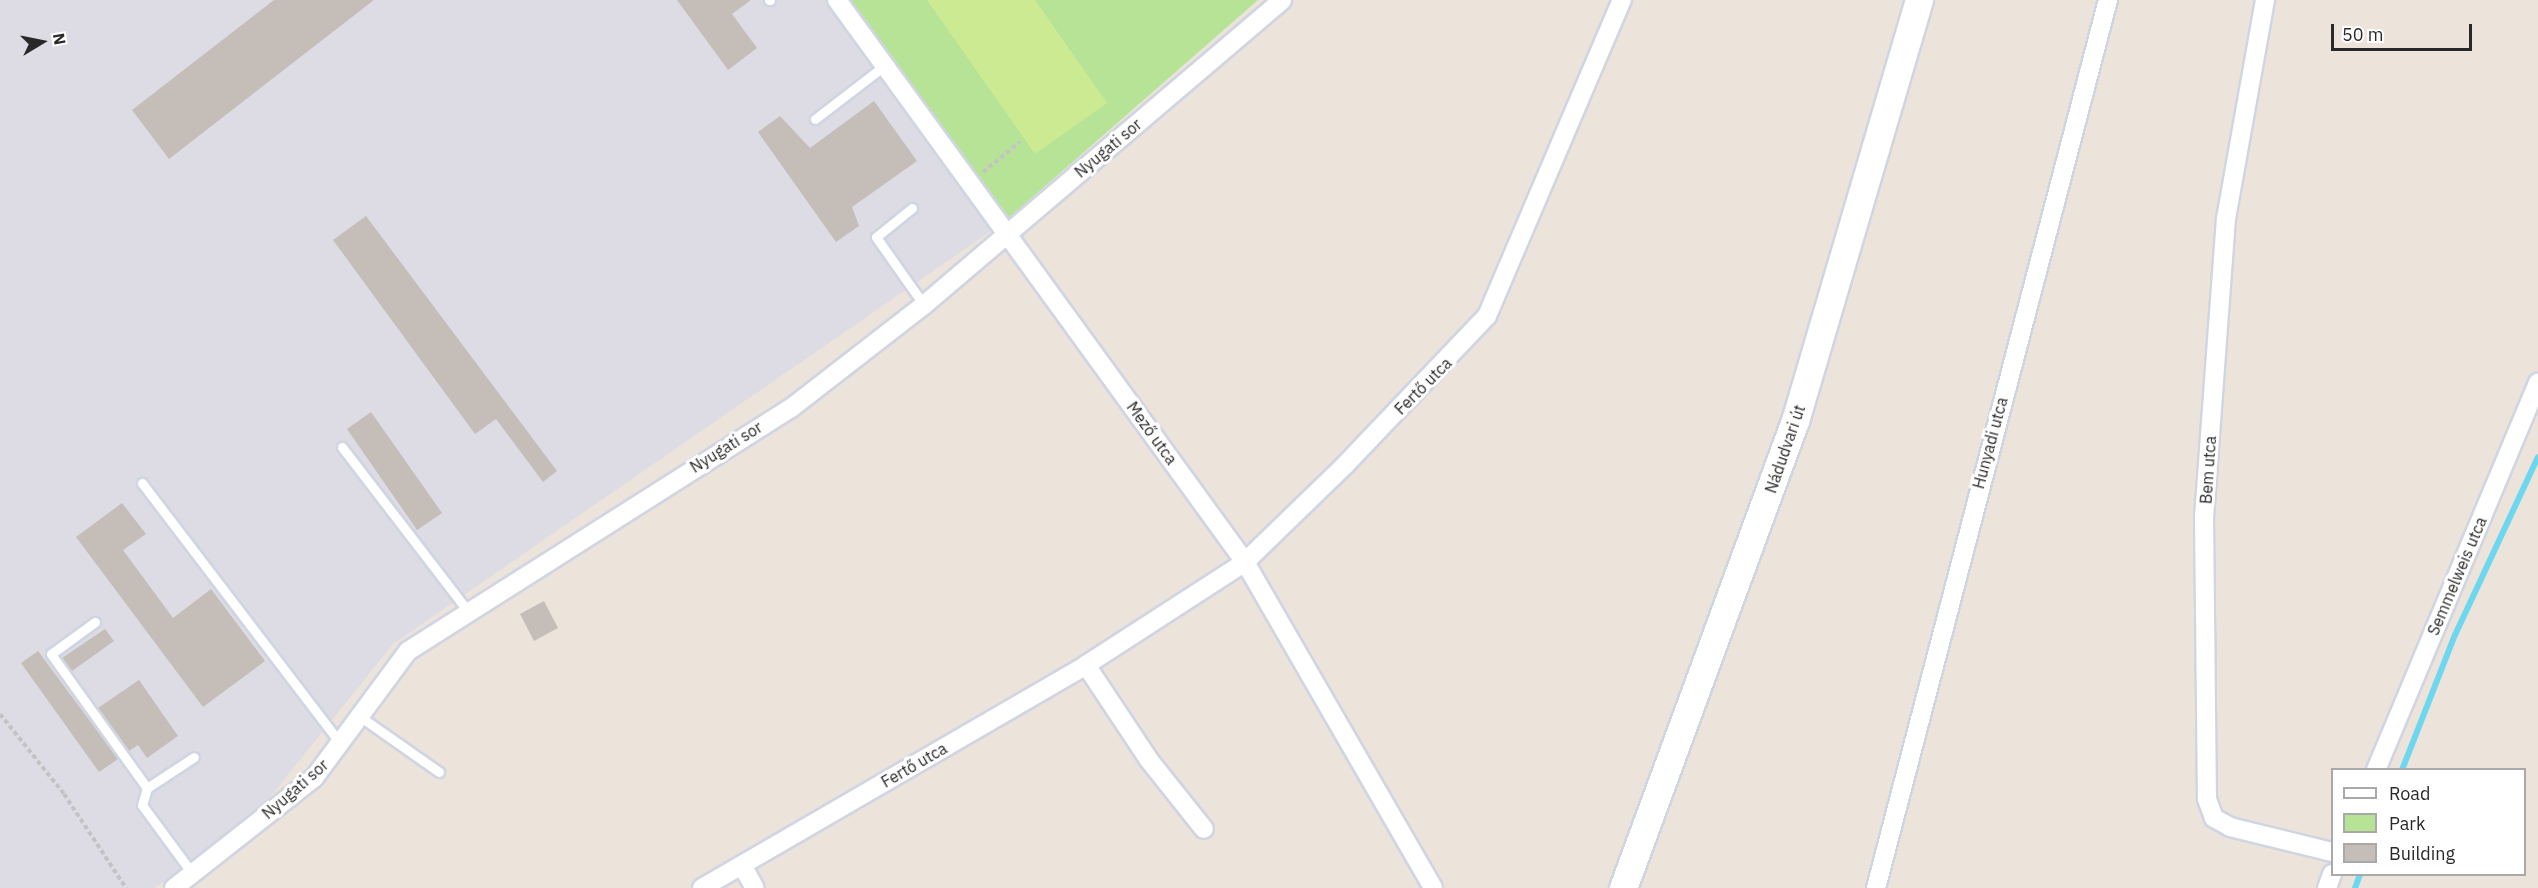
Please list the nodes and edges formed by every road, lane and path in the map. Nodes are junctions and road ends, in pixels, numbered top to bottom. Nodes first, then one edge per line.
1 (837, 0) edge
2 (1282, 0) edge
3 (1623, 0) edge
4 (1919, 0) edge
5 (2108, 0) edge
6 (2265, 0) edge
7 (885, 65) junction
8 (815, 119) dead end
9 (1020, 142) dead end
10 (971, 182) junction
11 (912, 208) dead end
12 (1008, 232) junction
13 (924, 305) junction
14 (2538, 383) edge
15 (342, 447) dead end
16 (142, 483) dead end
17 (1245, 562) junction
18 (467, 610) junction
19 (95, 622) dead end
20 (1086, 665) junction
21 (0, 714) edge
22 (362, 718) junction
23 (343, 746) junction
24 (195, 757) dead end
25 (2377, 768) edge
26 (439, 772) dead end
27 (147, 788) junction
28 (1204, 829) dead end
29 (2331, 852) edge
30 (742, 865) junction
31 (192, 873) junction
32 (126, 888) edge
33 (174, 888) edge
34 (702, 888) edge
35 (755, 888) edge
36 (1433, 888) edge
37 (1623, 888) edge
38 (1875, 888) edge

1 - 7 street, Mező utca
2 - 12 street, Nyugati sor
3 - 17 street, Fertő utca
4 - 37 main road, Nádudvari út
5 - 38 street, Hunyadi utca
6 - 29 street, Bem utca
7 - 8 lane
7 - 10 street, Mező utca
9 - 10 path
10 - 12 street, Mező utca
11 - 13 lane
12 - 13 street, Nyugati sor
12 - 17 street, Mező utca
13 - 18 street, Nyugati sor
14 - 25 street, Semmelweis utca
15 - 18 lane
16 - 23 lane
17 - 20 street, Fertő utca
17 - 36 street, Mező utca
18 - 22 street, Nyugati sor
19 - 27 lane
20 - 28 street
20 - 30 street, Fertő utca
21 - 32 path
22 - 23 street, Nyugati sor
22 - 26 lane
23 - 31 street, Nyugati sor
24 - 27 lane
27 - 31 lane
30 - 34 street, Fertő utca
30 - 35 street
31 - 33 street, Nyugati sor

